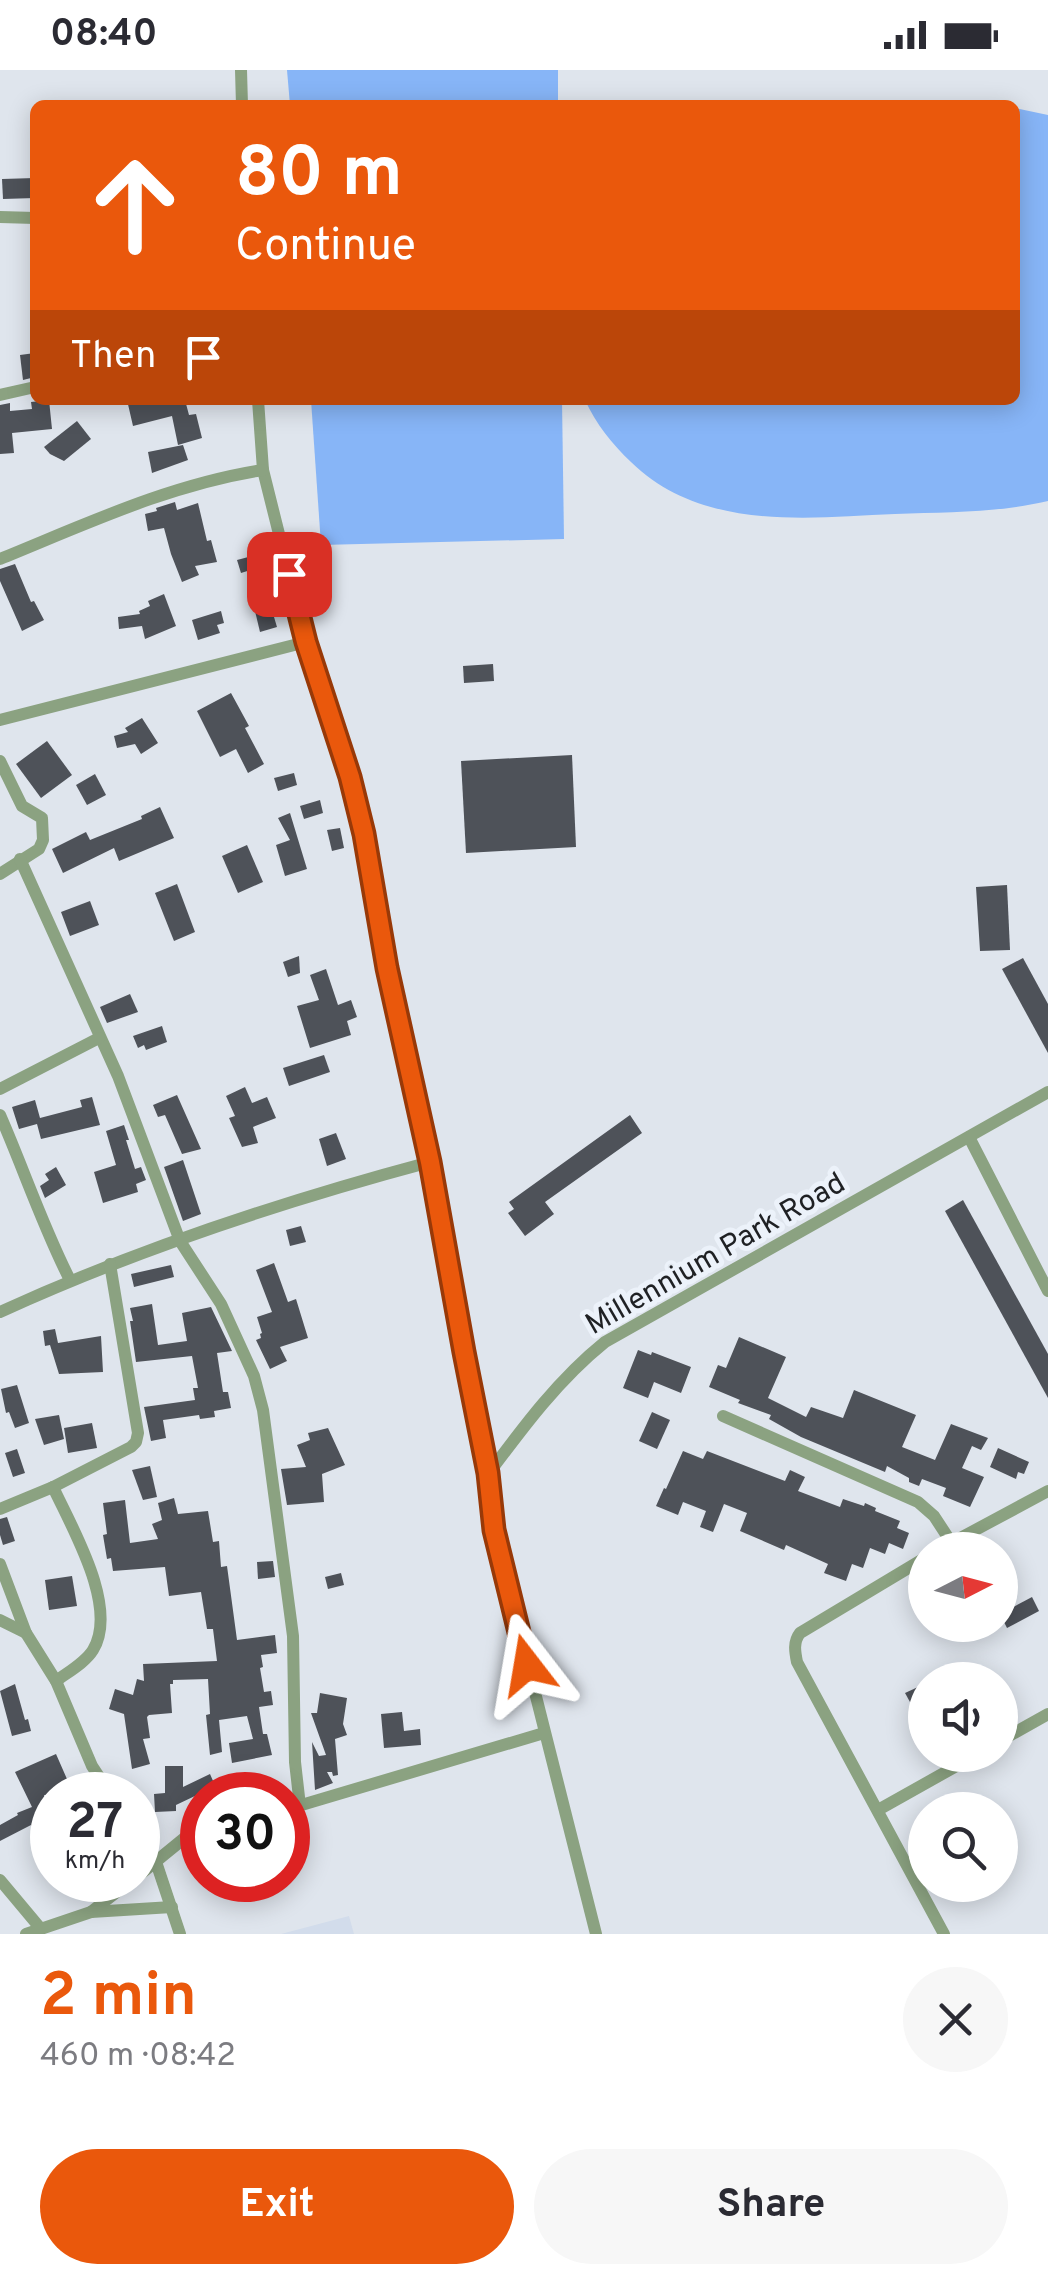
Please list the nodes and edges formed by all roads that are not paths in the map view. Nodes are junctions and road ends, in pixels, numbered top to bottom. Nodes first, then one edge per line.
1 (241, 70) edge
2 (242, 100) edge
3 (0, 217) edge
4 (30, 218) edge
5 (30, 388) edge
6 (0, 394) edge
7 (258, 405) edge
8 (263, 470) junction
9 (0, 559) edge
10 (306, 642) junction
11 (0, 720) edge
12 (0, 761) edge
13 (20, 859) junction
14 (0, 874) edge
15 (99, 1038) junction
16 (0, 1089) edge
17 (1048, 1092) edge
18 (0, 1115) edge
19 (969, 1137) junction
20 (430, 1162) junction
21 (180, 1241) junction
22 (110, 1264) junction
23 (70, 1280) junction
24 (1048, 1291) edge
25 (0, 1312) edge
26 (724, 1416) dead end
27 (488, 1473) junction
28 (53, 1486) junction
29 (1048, 1491) edge
30 (0, 1509) edge
31 (944, 1532) edge
32 (970, 1532) edge
33 (0, 1564) edge
34 (908, 1568) edge
35 (0, 1620) edge
36 (26, 1633) junction
37 (56, 1680) junction
38 (1048, 1714) edge
39 (1018, 1731) edge
40 (544, 1733) junction
41 (96, 1772) edge
42 (295, 1772) edge
43 (946, 1772) edge
44 (310, 1802) edge
45 (878, 1810) junction
46 (180, 1842) edge
47 (160, 1859) edge
48 (160, 1873) edge
49 (0, 1880) edge
50 (105, 1902) edge
51 (172, 1907) junction
52 (92, 1912) junction
53 (41, 1929) junction
54 (26, 1934) edge
55 (180, 1934) edge
56 (596, 1934) edge
57 (944, 1934) edge

1 - 2 street
3 - 4 street
5 - 6 street
7 - 8 street
8 - 9 street
8 - 10 street
10 - 11 street
10 - 20 street
12 - 13 street
13 - 14 street
13 - 15 street
15 - 16 street
15 - 21 street
17 - 19 street, Millennium Park Road
18 - 23 street
19 - 24 street
19 - 27 street, Millennium Park Road
20 - 21 street
20 - 27 street
21 - 22 street
21 - 42 street
22 - 23 street
22 - 28 street
23 - 25 street
26 - 31 street
27 - 40 street
28 - 30 street
28 - 37 street
29 - 32 street
33 - 36 street
34 - 45 street
35 - 36 street
36 - 37 street
37 - 41 street
38 - 39 street
40 - 44 street
40 - 56 street
43 - 45 street
45 - 57 street
46 - 47 street
48 - 51 street
49 - 53 street
50 - 52 street
51 - 52 street
51 - 55 street
52 - 53 street
53 - 54 street

